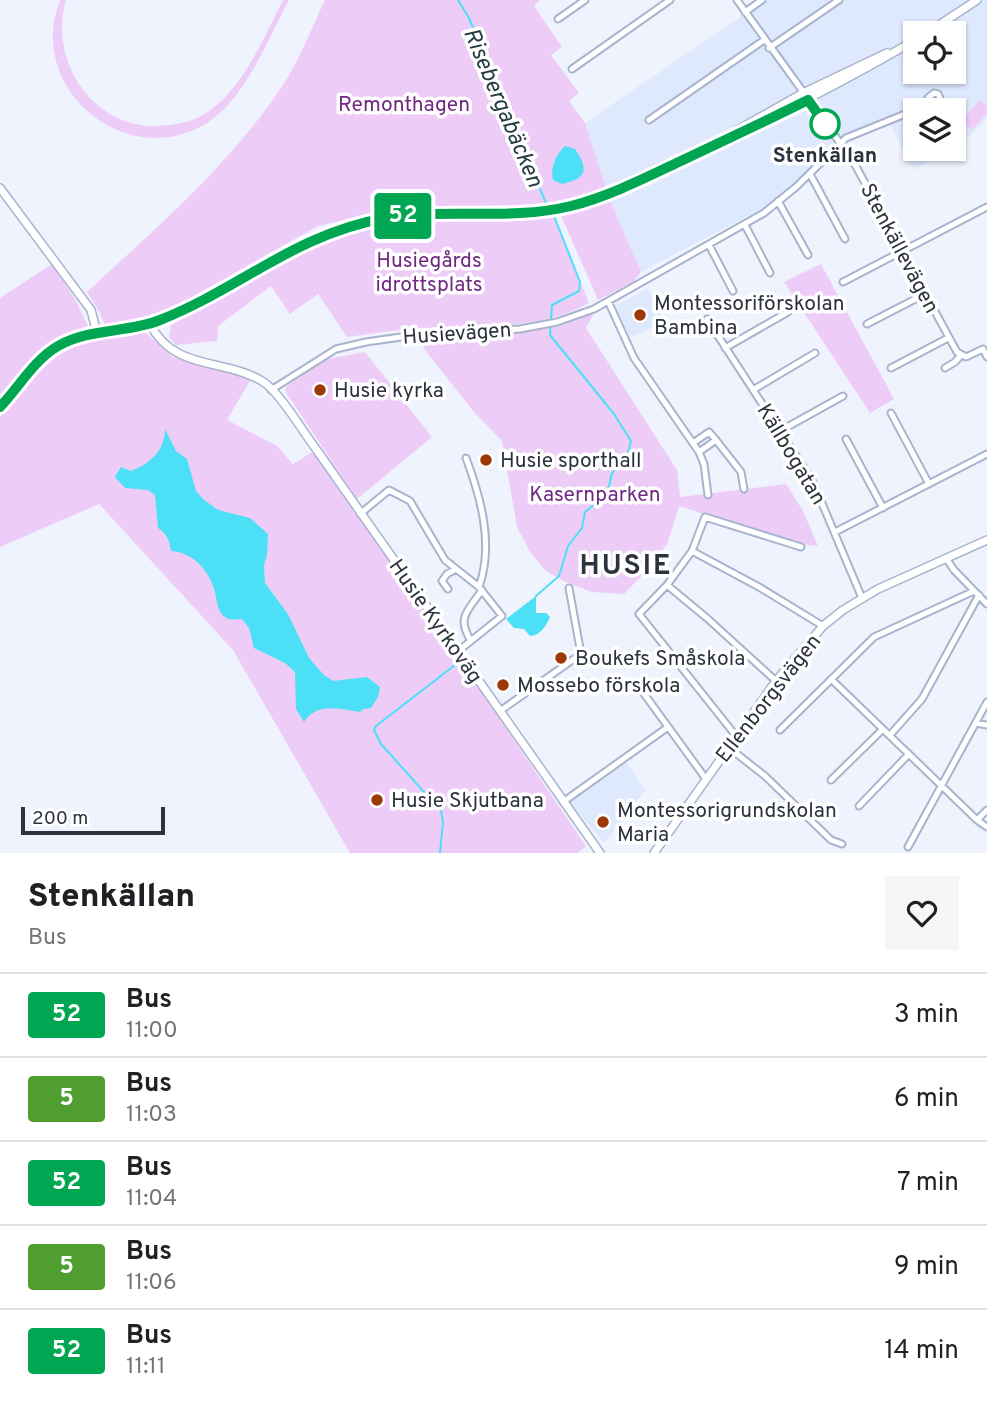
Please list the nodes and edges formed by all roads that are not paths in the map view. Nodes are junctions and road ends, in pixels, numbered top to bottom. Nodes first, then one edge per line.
1 (585, 0) edge
2 (670, 0) edge
3 (737, 0) edge
4 (762, 0) edge
5 (839, 0) edge
6 (977, 0) edge
7 (745, 12) junction
8 (558, 19) dead end
9 (946, 21) edge
10 (764, 40) junction
11 (903, 47) edge
12 (769, 48) junction
13 (572, 69) dead end
14 (805, 97) junction
15 (903, 115) edge
16 (649, 120) dead end
17 (839, 142) junction
18 (810, 174) junction
19 (0, 188) edge
20 (779, 201) junction
21 (987, 207) edge
22 (745, 225) junction
23 (845, 239) dead end
24 (709, 245) junction
25 (901, 250) junction
26 (808, 255) dead end
27 (771, 273) dead end
28 (843, 282) dead end
29 (733, 291) dead end
30 (925, 294) junction
31 (608, 301) junction
32 (788, 312) dead end
33 (707, 319) dead end
34 (150, 324) junction
35 (867, 324) dead end
36 (97, 333) junction
37 (948, 338) junction
38 (726, 348) junction
39 (985, 348) edge
40 (816, 353) dead end
41 (961, 355) junction
42 (987, 358) edge
43 (891, 368) dead end
44 (945, 368) dead end
45 (271, 390) junction
46 (753, 390) junction
47 (843, 396) dead end
48 (0, 407) edge
49 (891, 413) dead end
50 (780, 430) junction
51 (846, 439) dead end
52 (716, 440) junction
53 (693, 443) junction
54 (699, 452) junction
55 (987, 454) edge
56 (466, 458) dead end
57 (929, 484) junction
58 (744, 489) dead end
59 (708, 495) dead end
60 (883, 508) junction
61 (360, 514) junction
62 (835, 533) junction
63 (987, 540) edge
64 (800, 547) dead end
65 (692, 551) junction
66 (946, 558) junction
67 (456, 569) junction
68 (667, 586) junction
69 (481, 588) junction
70 (569, 588) dead end
71 (447, 589) dead end
72 (977, 593) junction
73 (862, 598) junction
74 (987, 604) edge
75 (823, 626) junction
76 (471, 641) junction
77 (457, 652) junction
78 (831, 679) junction
79 (776, 681) junction
80 (637, 684) dead end
81 (987, 702) edge
82 (500, 711) junction
83 (976, 723) junction
84 (987, 725) edge
85 (668, 727) junction
86 (883, 729) junction
87 (780, 730) dead end
88 (890, 735) junction
89 (736, 736) junction
90 (728, 747) junction
91 (909, 754) junction
92 (706, 779) junction
93 (831, 780) dead end
94 (941, 786) junction
95 (563, 802) junction
96 (859, 806) dead end
97 (987, 810) edge
98 (977, 820) junction
99 (987, 827) edge
100 (842, 844) dead end
101 (908, 847) dead end
102 (600, 853) edge
103 (654, 853) edge

1 - 8 street
2 - 13 street
3 - 7 street, Stenkällevägen
4 - 7 street
5 - 12 street
6 - 9 street
7 - 10 street, Stenkällevägen
10 - 12 street, Stenkällevägen
10 - 16 street
11 - 14 street
12 - 14 street, Stenkällevägen
14 - 17 street, Stenkällevägen
14 - 34 street
15 - 17 street, Husievägen
17 - 18 street, Husievägen
17 - 25 street, Stenkällevägen
18 - 20 street, Husievägen
18 - 23 street
19 - 36 street
20 - 22 street, Husievägen
20 - 26 street
21 - 25 street
22 - 24 street, Husievägen
22 - 27 street
24 - 29 street
24 - 31 street, Husievägen
25 - 28 street
25 - 30 street, Stenkällevägen
30 - 35 street
30 - 37 street, Stenkällevägen
31 - 45 street, Husievägen
31 - 53 street
32 - 38 street
33 - 38 street, Källbogatan
34 - 36 street
34 - 45 street
36 - 48 street
37 - 41 street, Stenkällevägen
37 - 43 street
38 - 46 street, Källbogatan
39 - 41 street
39 - 42 street
40 - 46 street
41 - 44 street
45 - 61 street, Husie Kyrkoväg
46 - 50 street, Källbogatan
47 - 50 street
49 - 57 street
50 - 62 street, Källbogatan
51 - 60 street
52 - 53 street
52 - 54 street
52 - 58 street
53 - 54 street
54 - 59 street
55 - 57 street
56 - 69 street
57 - 60 street
60 - 62 street
61 - 67 street
61 - 77 street, Husie Kyrkoväg
62 - 73 street, Källbogatan
63 - 66 street, Ellenborgsvägen
64 - 65 street
65 - 68 street
65 - 75 street
66 - 72 street
66 - 73 street, Ellenborgsvägen
67 - 69 street
67 - 71 street
68 - 79 street
68 - 89 street
69 - 76 street
69 - 76 street
70 - 82 street
72 - 74 street
72 - 78 street
72 - 88 street
73 - 75 street, Ellenborgsvägen
75 - 79 street, Ellenborgsvägen
76 - 77 street
77 - 82 street, Husie Kyrkoväg
78 - 86 street
78 - 87 street
79 - 89 street, Ellenborgsvägen
80 - 85 street
81 - 83 street
82 - 95 street, Husie Kyrkoväg
83 - 84 street
83 - 94 street
85 - 92 street
85 - 95 street
86 - 88 street
86 - 93 street
88 - 91 street
89 - 90 street, Ellenborgsvägen
90 - 92 street, Ellenborgsvägen
90 - 100 street
91 - 94 street
91 - 96 street
92 - 103 street, Ellenborgsvägen
94 - 98 street
94 - 101 street
95 - 102 street, Husie Kyrkoväg
97 - 98 street
98 - 99 street

